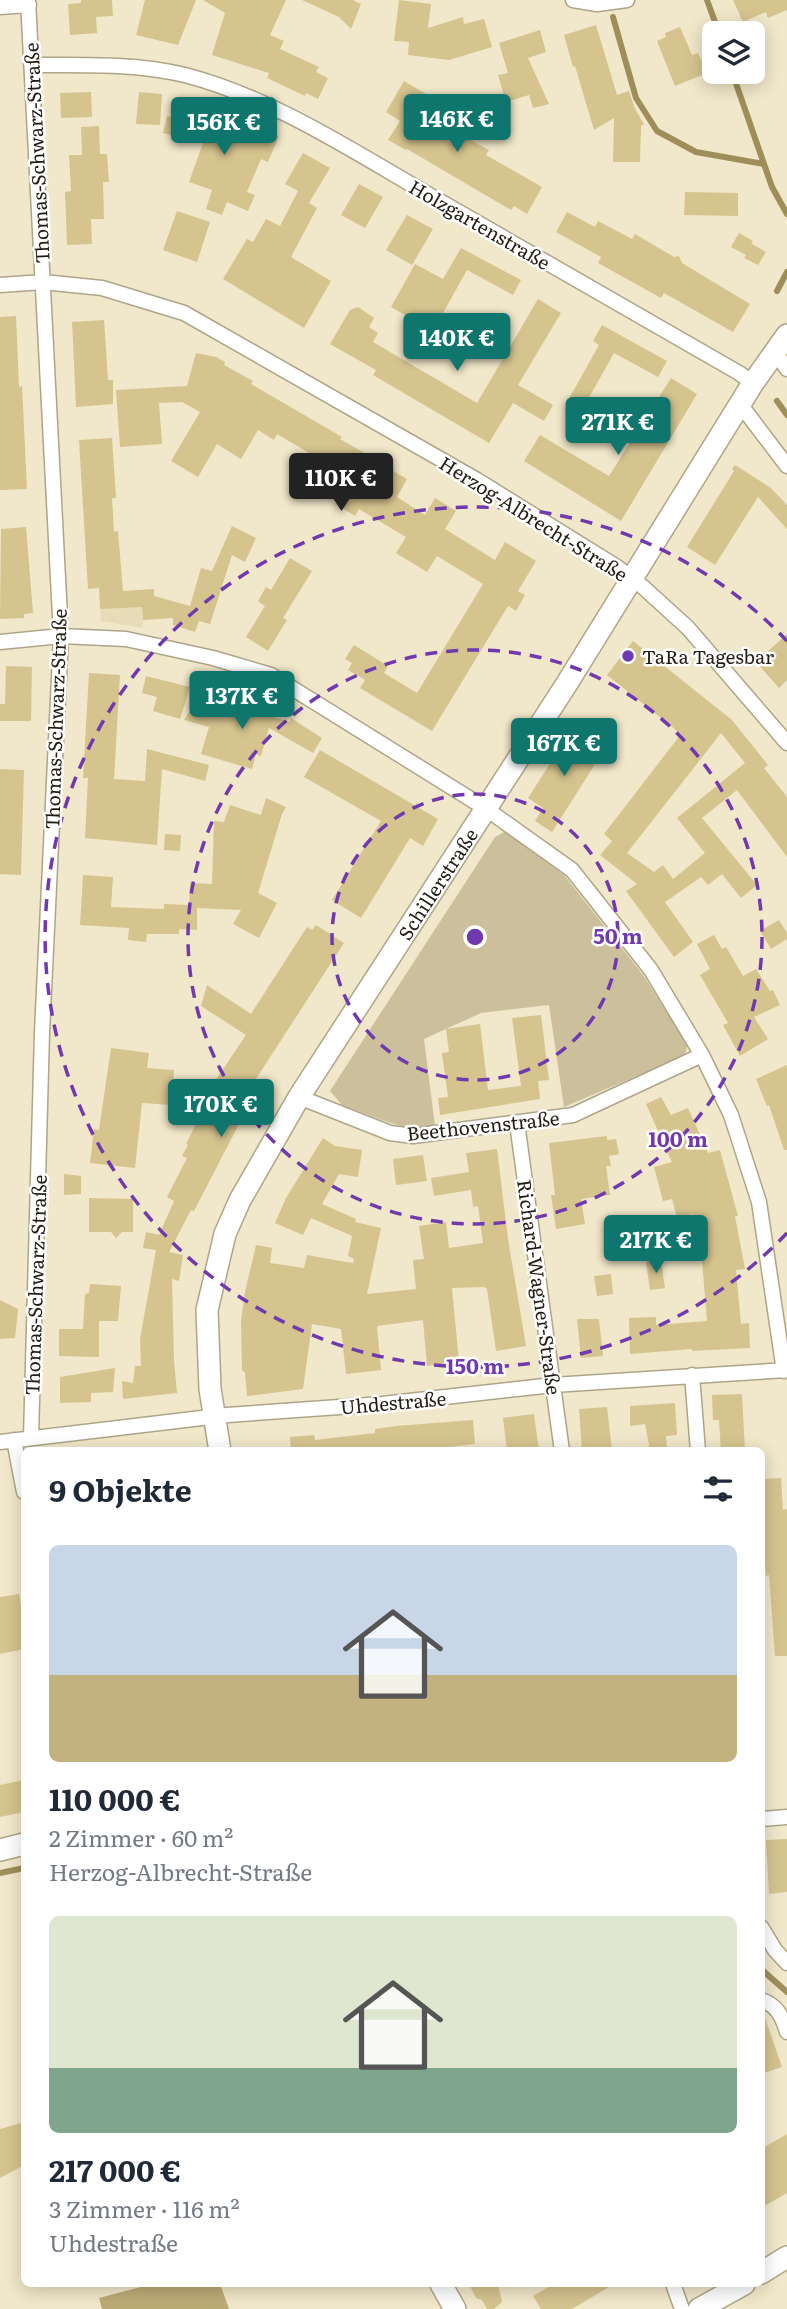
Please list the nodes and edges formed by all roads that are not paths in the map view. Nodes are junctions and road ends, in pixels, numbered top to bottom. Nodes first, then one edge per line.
1 (573, 0) edge
2 (627, 0) edge
3 (28, 3) edge
4 (0, 7) edge
5 (32, 65) junction
6 (43, 282) junction
7 (0, 285) edge
8 (783, 352) edge
9 (753, 383) junction
10 (740, 404) junction
11 (787, 466) edge
12 (632, 578) junction
13 (61, 636) junction
14 (0, 642) edge
15 (787, 743) edge
16 (485, 808) junction
17 (702, 1055) junction
18 (299, 1097) junction
19 (517, 1123) junction
20 (786, 1371) edge
21 (692, 1375) junction
22 (554, 1385) junction
23 (213, 1417) junction
24 (31, 1438) junction
25 (7, 1441) edge
26 (219, 1447) edge
27 (562, 1447) edge
28 (698, 1447) edge
29 (21, 1483) edge
30 (787, 1816) edge
31 (765, 1819) edge
32 (21, 1845) edge
33 (0, 1850) edge
34 (765, 1934) edge
35 (787, 1963) edge
36 (765, 2001) edge
37 (787, 2032) edge
38 (787, 2257) edge
39 (765, 2271) edge
40 (442, 2287) edge
41 (674, 2287) edge
42 (739, 2287) edge
43 (451, 2308) edge
44 (682, 2309) edge
45 (699, 2309) edge

1 - 2 street
3 - 4 street
3 - 5 street, Thomas-Schwarz-Straße
5 - 6 street, Thomas-Schwarz-Straße
5 - 9 street, Holzgartenstraße
6 - 7 street, Herzog-Albrecht-Straße
6 - 12 street, Herzog-Albrecht-Straße
6 - 13 street, Thomas-Schwarz-Straße
8 - 9 street, Schillerstraße
9 - 10 street, Schillerstraße
10 - 11 street
10 - 12 street, Schillerstraße
12 - 15 street, Herzog-Albrecht-Straße
12 - 16 street, Schillerstraße
13 - 14 street
13 - 16 street
13 - 24 street, Thomas-Schwarz-Straße
16 - 17 street
16 - 18 street, Schillerstraße
17 - 19 street, Beethovenstraße
17 - 20 street
18 - 19 street, Beethovenstraße
18 - 23 street, Schillerstraße
19 - 22 street, Richard-Wagner-Straße
20 - 21 street, Uhdestraße
21 - 22 street, Uhdestraße
21 - 28 street
22 - 23 street, Uhdestraße
22 - 27 street, Richard-Wagner-Straße
23 - 24 street, Uhdestraße
23 - 26 street, Schillerstraße
24 - 25 street, Uhdestraße
25 - 29 street
30 - 31 street
32 - 33 street
34 - 35 street
36 - 37 street
38 - 39 street
40 - 43 street
41 - 44 street
42 - 45 street

